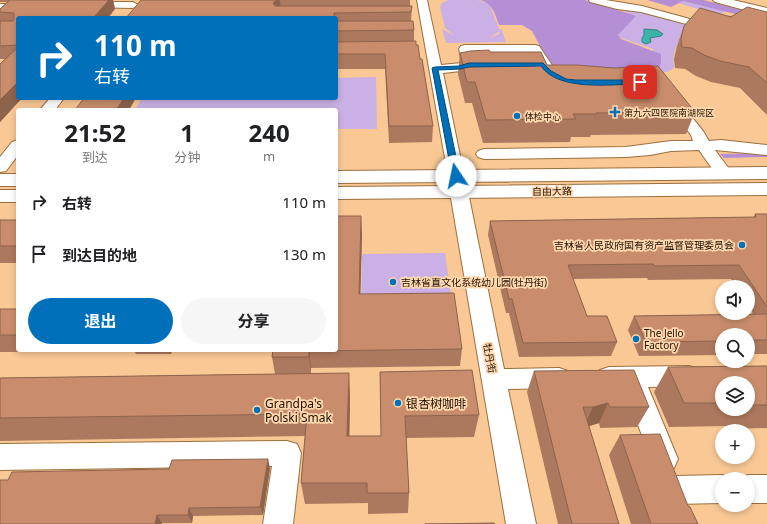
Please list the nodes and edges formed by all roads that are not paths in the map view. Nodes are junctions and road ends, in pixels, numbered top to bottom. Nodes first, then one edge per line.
1 (422, 0) edge
2 (594, 0) edge
3 (719, 0) edge
4 (732, 0) edge
5 (135, 2) edge
6 (79, 5) edge
7 (0, 7) edge
8 (767, 9) edge
9 (767, 12) edge
10 (126, 14) dead end
11 (0, 18) edge
12 (767, 24) edge
13 (413, 30) edge
14 (428, 30) junction
15 (416, 50) edge
16 (432, 50) junction
17 (528, 64) edge
18 (543, 64) junction
19 (469, 65) junction
20 (499, 65) edge
21 (435, 68) junction
22 (564, 80) edge
23 (665, 93) edge
24 (55, 100) edge
25 (49, 108) edge
26 (702, 145) junction
27 (16, 147) edge
28 (767, 150) edge
29 (484, 154) dead end
30 (0, 167) edge
31 (724, 173) junction
32 (767, 173) edge
33 (338, 177) edge
34 (0, 180) edge
35 (16, 180) edge
36 (457, 184) junction
37 (767, 189) edge
38 (338, 193) edge
39 (0, 196) edge
40 (16, 196) edge
41 (712, 376) edge
42 (632, 377) junction
43 (494, 379) junction
44 (0, 457) edge
45 (767, 488) edge
46 (755, 489) edge
47 (715, 491) edge
48 (278, 524) edge
49 (521, 524) edge

1 - 14 street, 牡丹街
2 - 12 street
3 - 9 main road
4 - 8 main road
5 - 6 street
5 - 10 street
7 - 11 street
13 - 14 street
14 - 16 street, 牡丹街
15 - 16 street
16 - 21 street, 牡丹街
17 - 18 street
18 - 19 street
18 - 22 street
19 - 20 street
19 - 21 street
21 - 36 street, 牡丹街
23 - 26 street
24 - 25 street
26 - 28 street
26 - 29 street
26 - 31 street
27 - 30 street
31 - 32 main road, 自由大路
31 - 36 main road, 自由大路
33 - 36 main road, 自由大路
34 - 35 main road
36 - 37 main road, 自由大路
36 - 38 main road, 自由大路
36 - 43 street, 牡丹街
39 - 40 main road
41 - 42 street
42 - 43 street
42 - 47 street
43 - 49 street, 牡丹街
44 - 48 street
45 - 46 street

